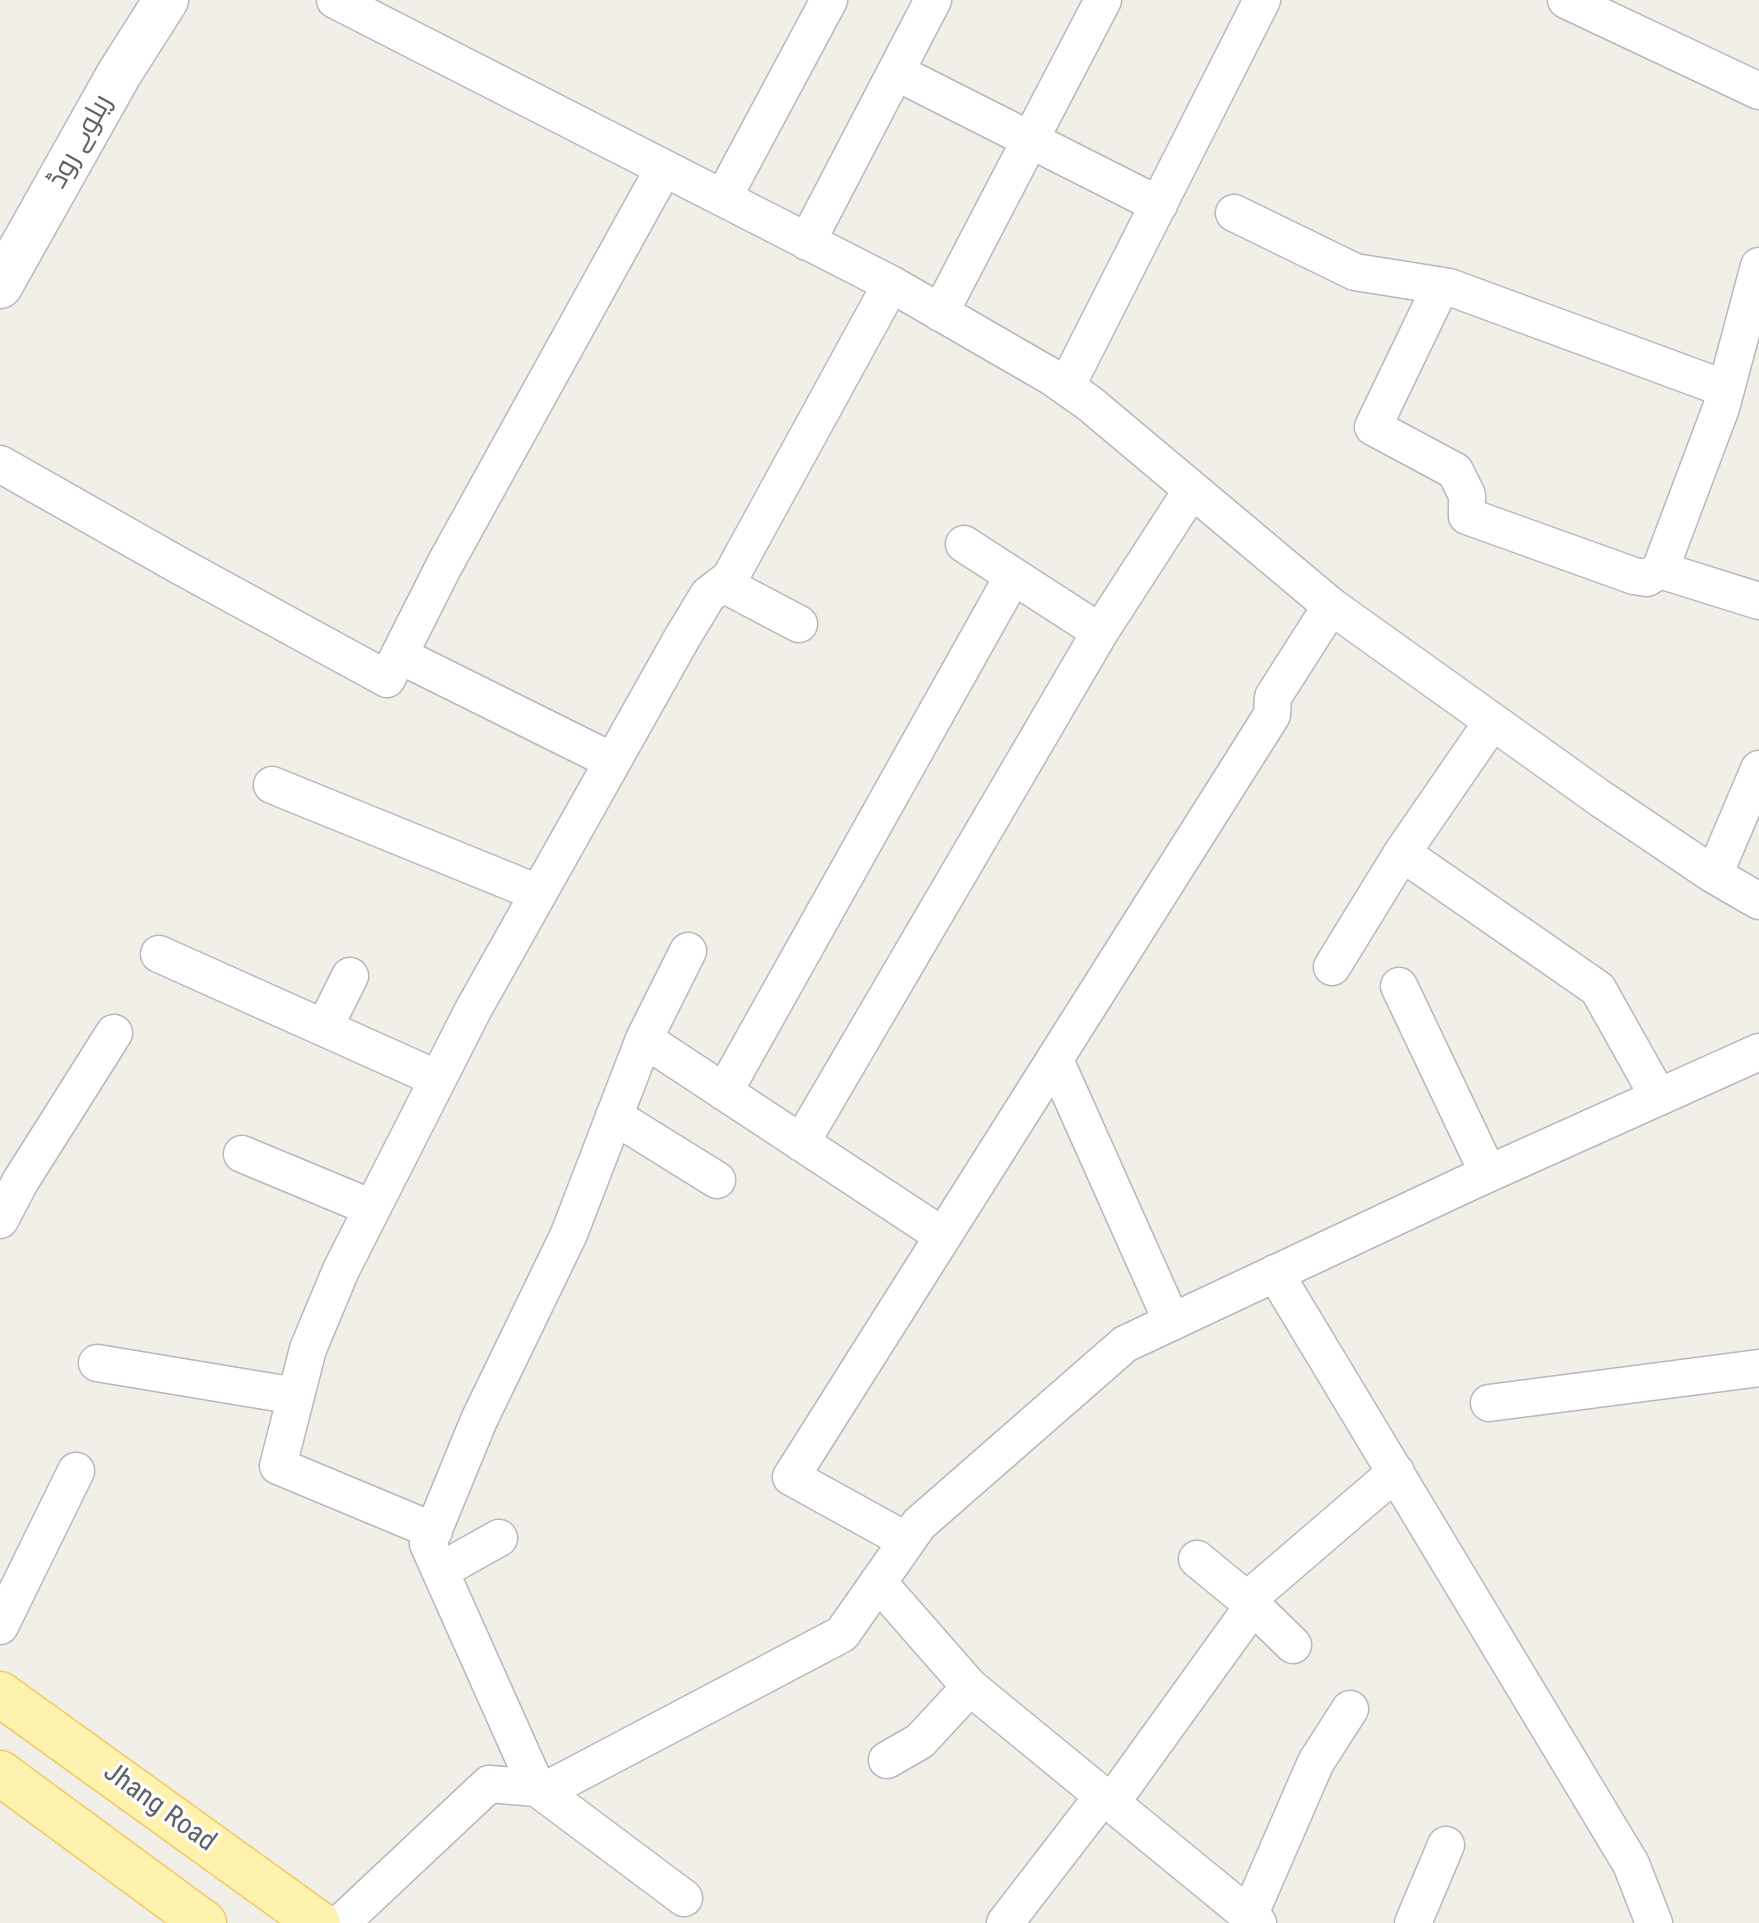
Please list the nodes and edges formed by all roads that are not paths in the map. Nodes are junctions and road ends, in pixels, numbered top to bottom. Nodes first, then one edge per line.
1 (166, 0) edge
2 (335, 0) edge
3 (829, 0) edge
4 (933, 0) edge
5 (1103, 0) edge
6 (1566, 0) edge
7 (1253, 3) edge
8 (896, 72) junction
9 (1759, 91) edge
10 (1030, 140) junction
11 (664, 168) junction
12 (723, 198) junction
13 (1159, 205) junction
14 (1234, 213) dead end
15 (807, 242) junction
16 (1759, 266) edge
17 (891, 284) junction
18 (0, 286) edge
19 (1441, 286) junction
20 (940, 313) junction
21 (1066, 387) junction
22 (1726, 389) junction
23 (0, 464) edge
24 (1191, 491) junction
25 (964, 544) dead end
26 (1660, 570) junction
27 (1013, 576) junction
28 (723, 584) junction
29 (1759, 601) edge
30 (1331, 606) junction
31 (799, 624) dead end
32 (1100, 632) junction
33 (399, 655) junction
34 (1492, 722) junction
35 (612, 761) junction
36 (1759, 769) edge
37 (272, 785) dead end
38 (1402, 853) junction
39 (1714, 875) junction
40 (538, 893) junction
41 (1759, 901) edge
42 (688, 951) dead end
43 (159, 954) dead end
44 (1332, 967) dead end
45 (350, 976) dead end
46 (1399, 986) dead end
47 (324, 1028) junction
48 (114, 1033) dead end
49 (644, 1039) junction
50 (1759, 1052) edge
51 (1055, 1060) junction
52 (438, 1079) junction
53 (724, 1092) junction
54 (1658, 1096) junction
55 (614, 1116) junction
56 (801, 1143) junction
57 (242, 1154) dead end
58 (1488, 1173) junction
59 (717, 1180) dead end
60 (372, 1208) junction
61 (0, 1220) edge
62 (943, 1236) junction
63 (1275, 1273) junction
64 (1172, 1322) junction
65 (97, 1363) dead end
66 (1759, 1368) edge
67 (296, 1396) junction
68 (1489, 1403) dead end
69 (76, 1471) dead end
70 (1396, 1472) junction
71 (434, 1531) junction
72 (499, 1538) dead end
73 (907, 1541) junction
74 (1197, 1559) dead end
75 (440, 1571) junction
76 (878, 1582) junction
77 (1250, 1603) junction
78 (0, 1626) edge
79 (1293, 1645) dead end
80 (970, 1687) junction
81 (0, 1694) edge
82 (1350, 1709) dead end
83 (887, 1760) dead end
84 (0, 1773) edge
85 (537, 1788) junction
86 (1107, 1800) junction
87 (1446, 1845) dead end
88 (684, 1898) dead end
89 (1255, 1921) edge
90 (204, 1923) edge
91 (318, 1923) edge
92 (341, 1923) edge
93 (1005, 1923) edge
94 (1413, 1923) edge
95 (1654, 1923) edge

1 - 18 main road, ریلوے روڈ
2 - 11 street
3 - 12 street
4 - 8 street
5 - 10 street
6 - 9 street
7 - 13 street
8 - 10 street
8 - 15 street
10 - 13 street
10 - 20 street
11 - 12 street
11 - 33 street
12 - 15 street
13 - 21 street
14 - 19 street
15 - 17 street
16 - 22 street
17 - 20 street
17 - 28 street
19 - 22 street
19 - 26 street
20 - 21 street
21 - 24 street
22 - 26 street
23 - 33 street
24 - 30 street
24 - 32 street
25 - 27 street
26 - 29 street
27 - 32 street
27 - 53 street
28 - 31 street
28 - 35 street
30 - 34 street
30 - 51 street
32 - 56 street
33 - 35 street
34 - 38 street
34 - 39 street
35 - 40 street
36 - 39 street
37 - 40 street
38 - 44 street
38 - 54 street
39 - 41 street
40 - 52 street
42 - 49 street
43 - 47 street
45 - 47 street
46 - 58 street
47 - 52 street
48 - 61 street
49 - 53 street
49 - 55 street
50 - 54 street
51 - 62 street
51 - 64 street
52 - 60 street
53 - 56 street
54 - 58 street
55 - 59 street
55 - 71 street
56 - 62 street
57 - 60 street
58 - 63 street
60 - 67 street
62 - 73 street
63 - 64 street
63 - 70 street
64 - 73 street
65 - 67 street
66 - 68 street
67 - 71 street
69 - 78 street
70 - 77 street
70 - 95 street
71 - 75 street
72 - 75 street
73 - 76 street
74 - 77 street
75 - 85 street
76 - 80 street
76 - 85 street
77 - 79 street
77 - 86 street
80 - 83 street
80 - 86 street
81 - 91 main road, Jhang Road
82 - 89 street
84 - 90 main road
85 - 88 street
85 - 92 street
86 - 89 street
86 - 93 street
87 - 94 street

